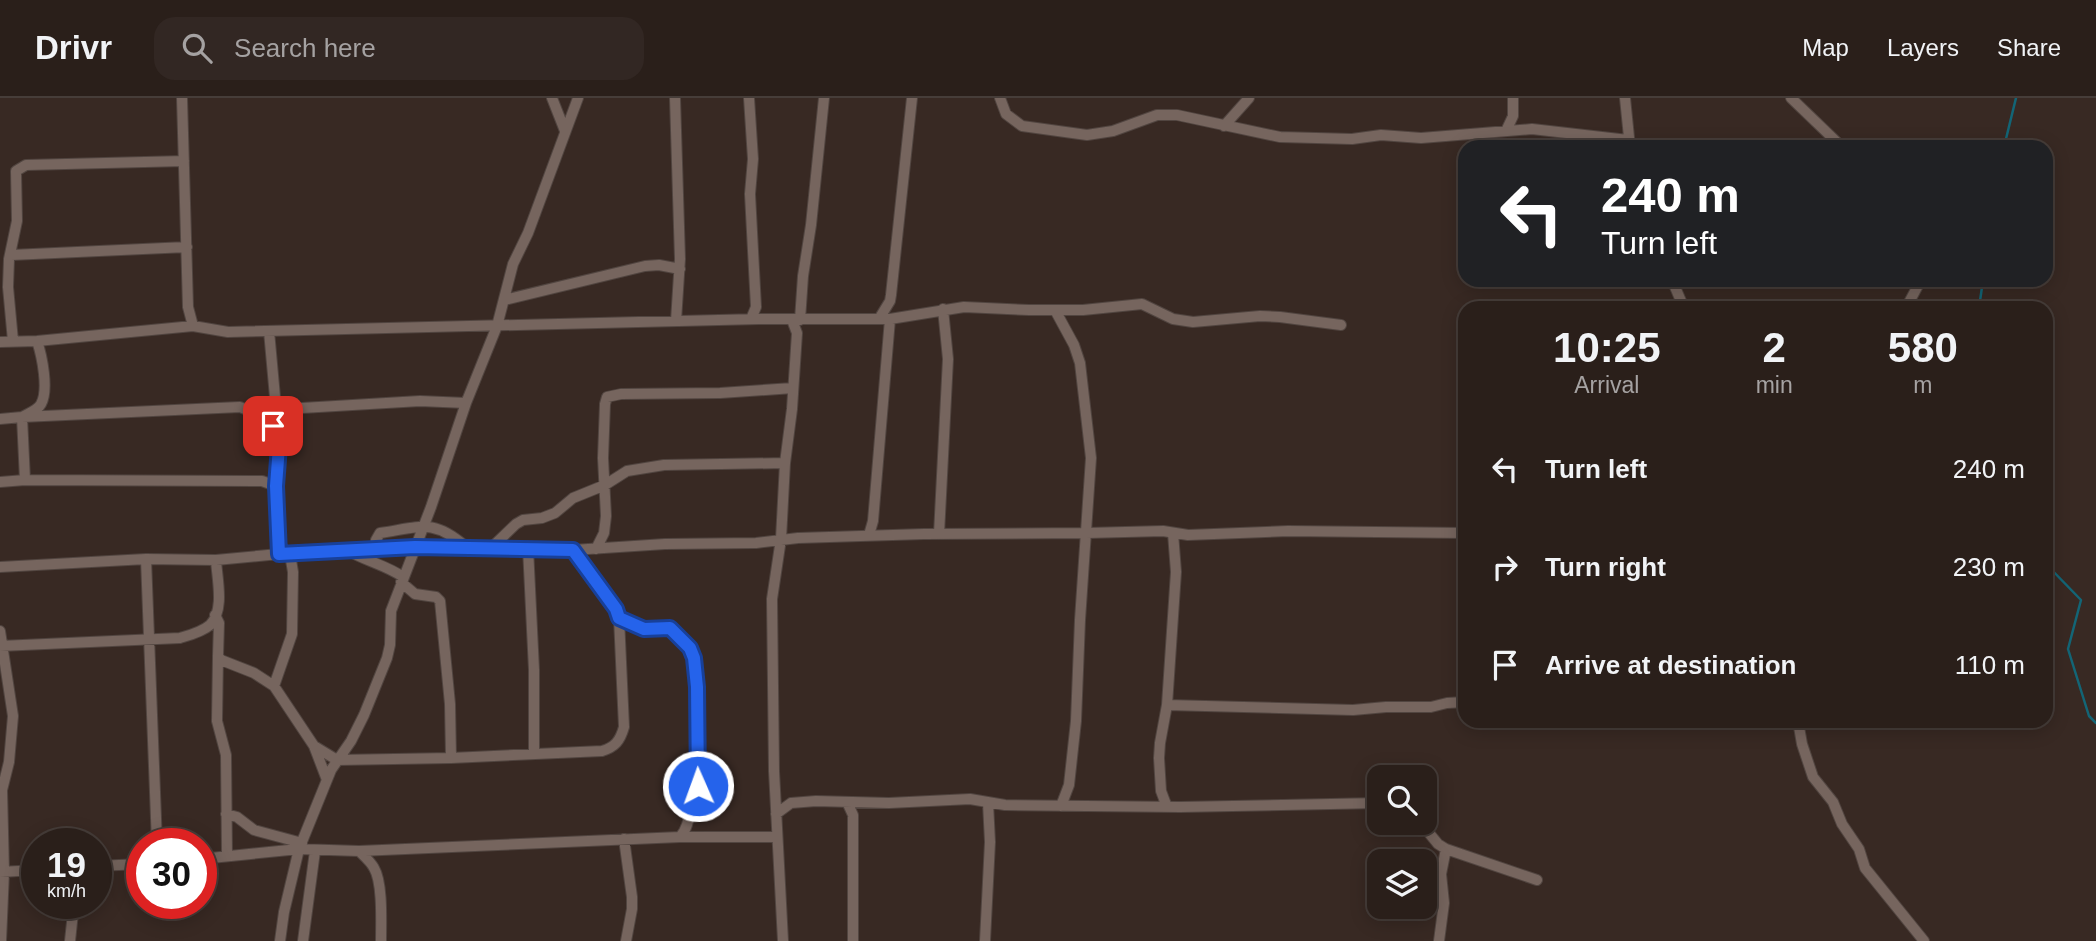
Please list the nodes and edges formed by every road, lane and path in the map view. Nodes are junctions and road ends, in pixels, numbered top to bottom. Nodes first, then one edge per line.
1 (182, 98) edge
2 (552, 98) edge
3 (578, 98) edge
4 (674, 98) edge
5 (749, 98) edge
6 (824, 98) edge
7 (912, 98) edge
8 (1000, 98) edge
9 (1249, 98) edge
10 (1513, 98) edge
11 (1625, 98) edge
12 (1791, 98) edge
13 (1224, 126) junction
14 (565, 131) junction
15 (1506, 131) junction
16 (1603, 140) edge
17 (1629, 140) edge
18 (1835, 140) edge
19 (184, 161) junction
20 (187, 247) junction
21 (10, 255) junction
22 (680, 269) junction
23 (505, 300) junction
24 (188, 307) junction
25 (755, 307) junction
26 (943, 309) junction
27 (1055, 310) junction
28 (751, 319) junction
29 (766, 319) junction
30 (884, 319) junction
31 (800, 320) junction
32 (676, 321) junction
33 (1341, 325) dead end
34 (193, 326) junction
35 (497, 326) junction
36 (176, 327) junction
37 (269, 331) junction
38 (13, 341) junction
39 (37, 341) junction
40 (0, 342) edge
41 (793, 388) junction
42 (466, 403) junction
43 (22, 416) junction
44 (279, 416) junction
45 (0, 419) edge
46 (280, 433) junction
47 (785, 463) junction
48 (25, 480) junction
49 (0, 482) edge
50 (605, 485) junction
51 (276, 486) junction
52 (423, 527) junction
53 (1087, 533) junction
54 (1173, 533) junction
55 (1458, 533) edge
56 (939, 534) junction
57 (869, 536) junction
58 (781, 539) junction
59 (415, 547) junction
60 (466, 547) junction
61 (492, 547) junction
62 (528, 548) junction
63 (596, 548) junction
64 (375, 549) junction
65 (347, 550) junction
66 (573, 550) junction
67 (285, 554) junction
68 (146, 559) junction
69 (216, 560) junction
70 (0, 567) edge
71 (402, 580) junction
72 (215, 615) junction
73 (619, 618) junction
74 (206, 627) junction
75 (0, 631) edge
76 (219, 637) junction
77 (149, 639) junction
78 (1, 646) edge
79 (218, 656) junction
80 (274, 686) junction
81 (1458, 702) edge
82 (1167, 705) junction
83 (1799, 728) edge
84 (314, 746) junction
85 (534, 753) junction
86 (451, 758) junction
87 (337, 761) junction
88 (327, 780) junction
89 (774, 785) junction
90 (847, 802) junction
91 (790, 803) junction
92 (988, 803) junction
93 (1367, 803) edge
94 (1061, 806) junction
95 (1167, 807) junction
96 (226, 814) junction
97 (776, 814) junction
98 (156, 828) edge
99 (1431, 835) edge
100 (680, 837) junction
101 (777, 837) junction
102 (624, 839) junction
103 (300, 846) junction
104 (1446, 849) junction
105 (315, 850) junction
106 (359, 851) junction
107 (227, 856) junction
108 (217, 857) edge
109 (21, 871) edge
110 (2, 872) edge
111 (1537, 880) dead end
112 (72, 919) edge
113 (1, 941) edge
114 (70, 941) edge
115 (279, 941) edge
116 (303, 941) edge
117 (382, 941) edge
118 (626, 941) edge
119 (783, 941) edge
120 (853, 941) edge
121 (985, 941) edge
122 (1439, 941) edge
123 (1924, 941) edge

1 - 19 street
2 - 14 street
3 - 14 street
4 - 22 street
5 - 25 street
6 - 31 street
7 - 30 street
8 - 13 street
9 - 13 street
10 - 15 street
11 - 17 street
12 - 18 street
13 - 15 street
14 - 23 street
15 - 16 street
19 - 20 street
19 - 21 street
20 - 21 street
20 - 24 street
21 - 38 street
22 - 23 street
22 - 32 street
23 - 35 street
24 - 34 street
24 - 36 street
25 - 28 street
25 - 29 street
26 - 27 street
26 - 30 street
26 - 56 street
27 - 33 street
27 - 53 street
28 - 29 street
28 - 32 street
29 - 31 street
30 - 31 street
30 - 57 street
31 - 41 street
32 - 35 street
34 - 36 street
34 - 37 street
35 - 37 street
35 - 42 street
36 - 39 street
37 - 44 street
38 - 39 street
38 - 40 street
39 - 43 street
41 - 47 street
41 - 50 street
42 - 44 street
42 - 52 street
43 - 45 street
43 - 46 street
43 - 48 street
44 - 46 street
46 - 51 street
47 - 50 street
47 - 58 street
48 - 49 street
48 - 51 street
50 - 61 street
50 - 63 street
51 - 67 street
52 - 59 street
52 - 60 street
52 - 64 street
53 - 54 street
53 - 56 street
53 - 94 street
54 - 55 street
54 - 82 street
56 - 57 street
57 - 58 street
58 - 63 street
58 - 89 street
59 - 60 street
59 - 64 street
59 - 71 street
60 - 61 street
61 - 62 street
62 - 66 street
62 - 85 street
63 - 66 street
64 - 65 street
65 - 67 street
65 - 71 street
66 - 73 street
67 - 69 street
67 - 80 street
68 - 69 street
68 - 70 street
68 - 77 street
69 - 72 street
71 - 86 street
71 - 87 street
72 - 74 street
72 - 76 street
73 - 85 street
73 - 100 street
74 - 76 street
74 - 77 street
75 - 78 street
76 - 79 street
77 - 78 street
77 - 98 street
78 - 110 street
79 - 80 street
79 - 96 street
80 - 84 street
81 - 82 street
82 - 95 street
83 - 123 street
84 - 87 street
84 - 88 street
85 - 86 street
86 - 87 street
87 - 88 street
88 - 103 street
89 - 91 street
89 - 97 street
90 - 91 street
90 - 92 street
90 - 120 street
91 - 97 street
92 - 94 street
92 - 121 street
93 - 95 street
94 - 95 street
96 - 103 street
96 - 107 street
97 - 101 street
99 - 104 street
100 - 101 street
100 - 102 street
101 - 119 street
102 - 106 street
102 - 118 street
103 - 105 street
103 - 107 street
103 - 115 street
104 - 111 street
104 - 122 street
105 - 106 street
105 - 116 street
106 - 117 street
107 - 108 street
109 - 110 street
110 - 113 street
112 - 114 street

